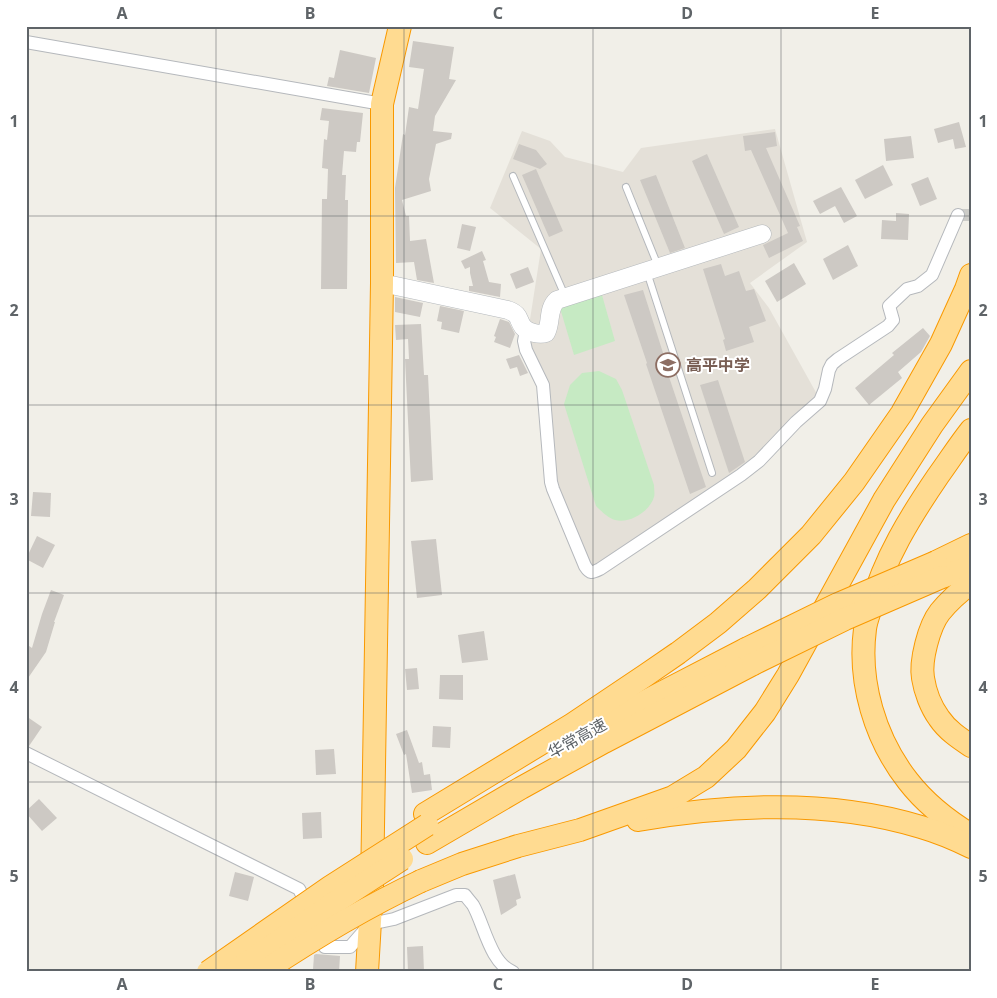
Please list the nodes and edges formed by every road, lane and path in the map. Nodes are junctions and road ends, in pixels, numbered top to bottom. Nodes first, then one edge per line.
1 (400, 26) edge
2 (26, 42) edge
3 (382, 104) junction
4 (513, 176) dead end
5 (626, 187) dead end
6 (958, 215) dead end
7 (762, 234) dead end
8 (652, 269) junction
9 (971, 275) edge
10 (382, 283) junction
11 (566, 297) junction
12 (526, 330) junction
13 (971, 371) edge
14 (971, 430) edge
15 (712, 472) dead end
16 (971, 546) edge
17 (971, 566) edge
18 (939, 569) junction
19 (971, 583) edge
20 (971, 746) edge
21 (26, 753) edge
22 (426, 828) junction
23 (580, 830) junction
24 (971, 835) edge
25 (971, 847) edge
26 (370, 924) junction
27 (231, 964) edge
28 (208, 972) edge
29 (263, 972) edge
30 (367, 972) edge
31 (513, 972) edge

1 - 3 highway
2 - 3 street
3 - 10 highway
4 - 11 lane
5 - 8 lane
6 - 12 street
7 - 8 street
8 - 11 street
8 - 15 lane
9 - 22 highway
10 - 12 street
10 - 26 highway
11 - 12 street
13 - 23 highway
14 - 24 highway
16 - 18 highway
17 - 18 highway, 华常高速
18 - 22 highway, 华常高速, bridge
19 - 20 highway
21 - 26 street
22 - 27 highway, 华常高速, bridge
23 - 25 highway
23 - 29 highway, bridge
26 - 30 highway
26 - 31 street
27 - 28 highway, 华常高速, bridge

